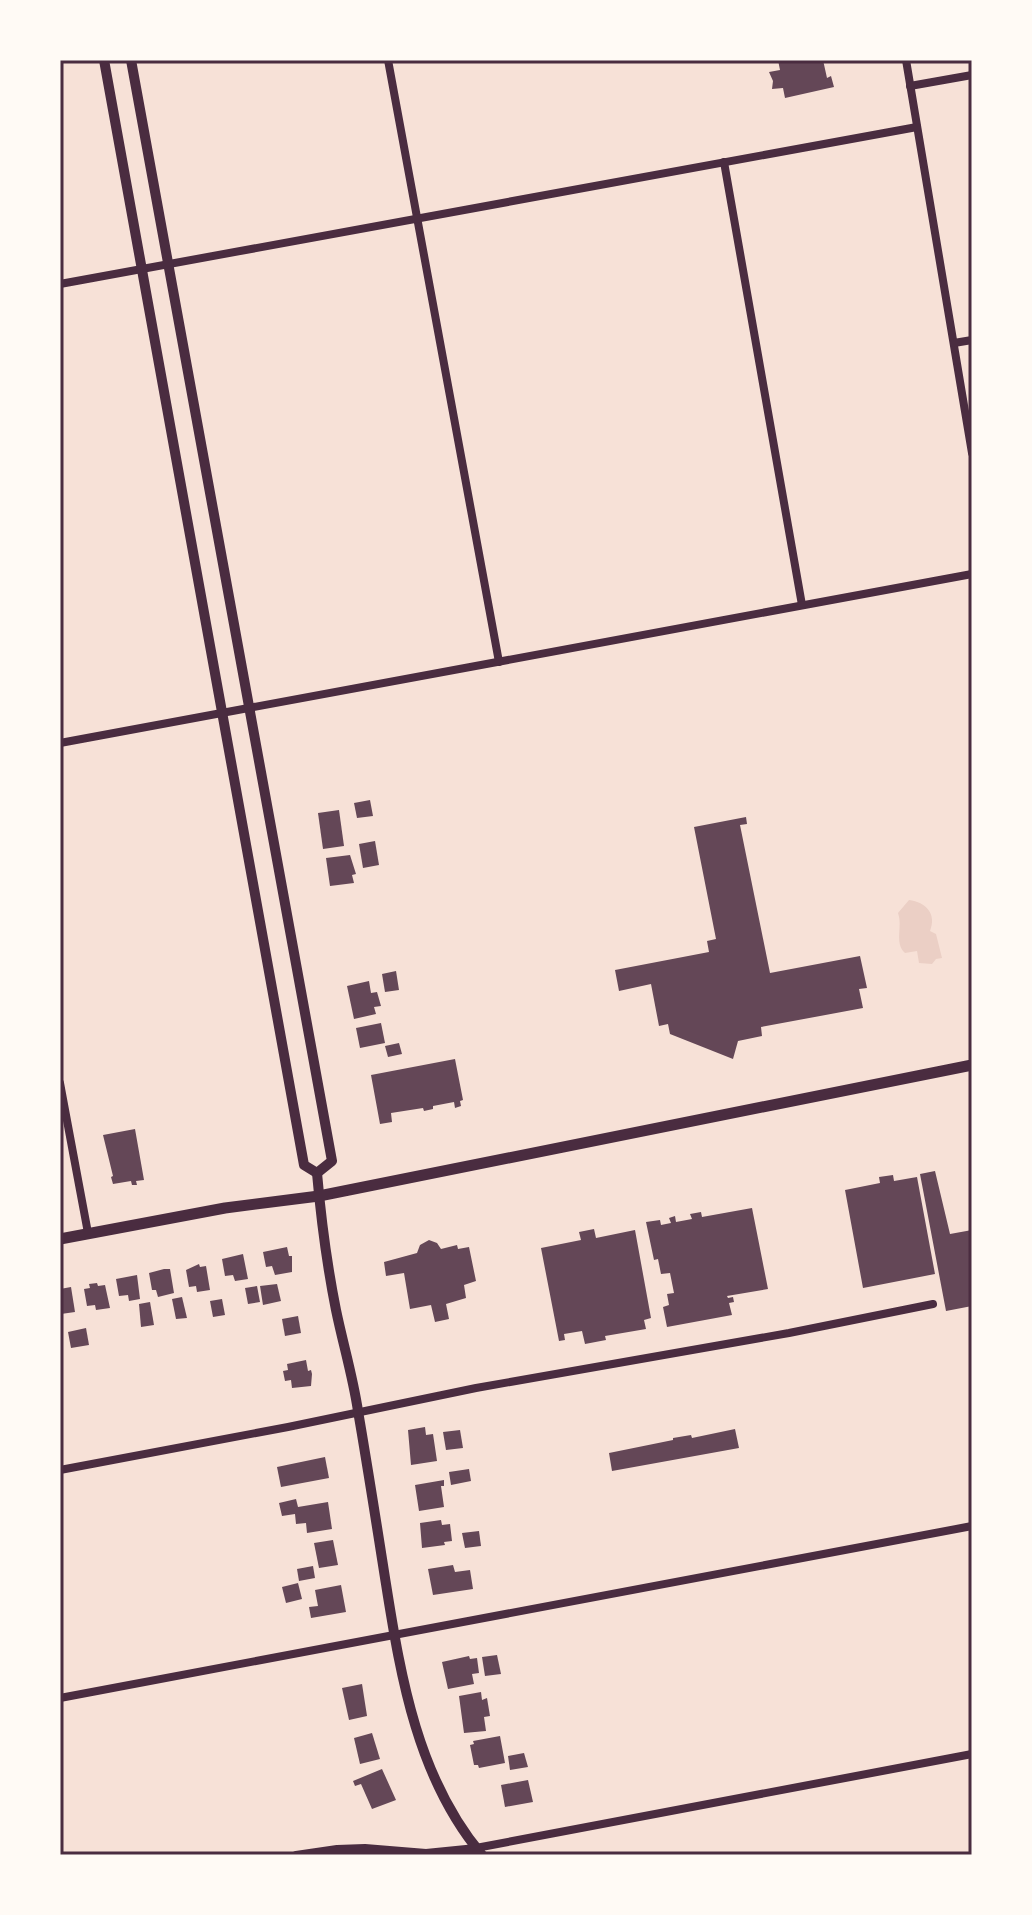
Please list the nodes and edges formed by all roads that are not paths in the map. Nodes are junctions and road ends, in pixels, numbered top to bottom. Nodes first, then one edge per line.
1 (104, 60) edge
2 (131, 60) edge
3 (388, 60) edge
4 (906, 60) edge
5 (972, 75) edge
6 (910, 86) junction
7 (917, 127) junction
8 (724, 162) junction
9 (417, 219) junction
10 (170, 265) junction
11 (142, 269) junction
12 (60, 284) edge
13 (972, 340) edge
14 (954, 343) junction
15 (972, 453) edge
16 (972, 574) edge
17 (802, 605) junction
18 (499, 662) junction
19 (248, 708) junction
20 (221, 714) junction
21 (60, 743) edge
22 (972, 1065) edge
23 (60, 1083) edge
24 (317, 1173) junction
25 (319, 1196) junction
26 (88, 1233) junction
27 (60, 1239) edge
28 (933, 1304) dead end
29 (359, 1413) junction
30 (60, 1470) edge
31 (972, 1526) edge
32 (394, 1634) junction
33 (60, 1698) edge
34 (972, 1754) edge
35 (479, 1851) edge
36 (296, 1855) edge

1 - 11 street
2 - 10 street
3 - 9 street
4 - 6 street
5 - 6 street
6 - 7 street
7 - 8 street
7 - 14 street
8 - 9 street
8 - 17 street
9 - 10 street
9 - 18 street
10 - 11 street
10 - 19 street
11 - 12 street
11 - 20 street
13 - 14 street
14 - 15 street
16 - 17 street
17 - 18 street
18 - 19 street
19 - 20 street
19 - 24 street
20 - 21 street
20 - 24 street
22 - 25 main road
23 - 26 street
24 - 25 street
25 - 26 main road
25 - 29 street
26 - 27 main road
28 - 29 street
29 - 30 street
29 - 32 street
31 - 32 street
32 - 33 street
32 - 35 street
34 - 35 street
35 - 36 street

